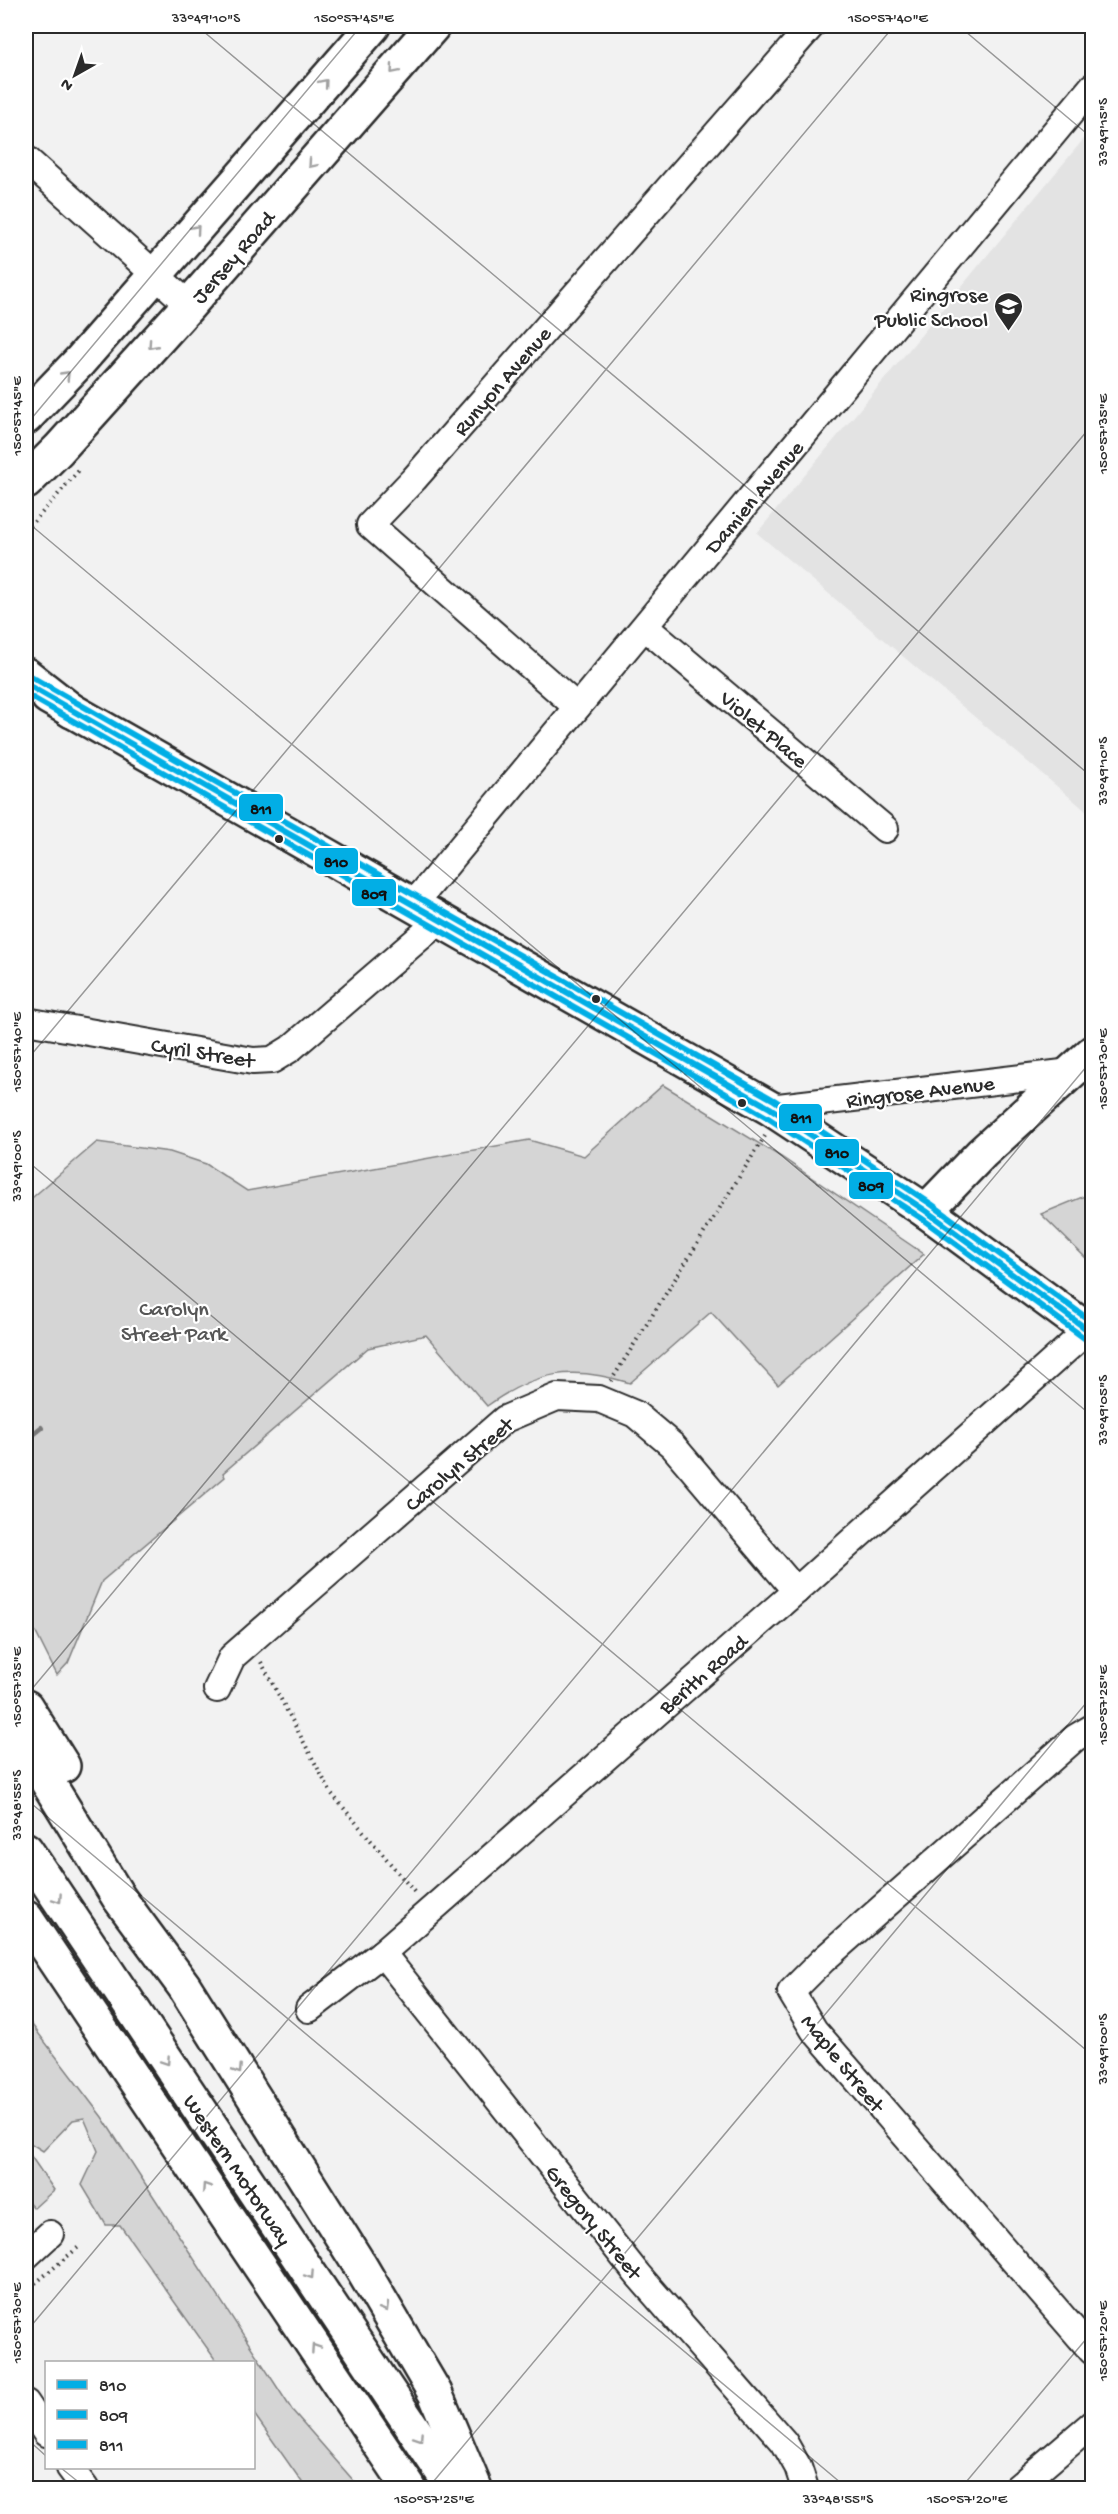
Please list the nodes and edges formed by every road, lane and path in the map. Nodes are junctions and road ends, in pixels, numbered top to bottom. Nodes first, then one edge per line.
1 (373, 26) edge
2 (433, 26) edge
3 (811, 26) edge
4 (1092, 87) edge
5 (26, 159) edge
6 (156, 275) junction
7 (189, 305) junction
8 (26, 417) edge
9 (26, 482) edge
10 (645, 627) junction
11 (26, 675) edge
12 (26, 684) edge
13 (26, 693) edge
14 (577, 707) junction
15 (72, 711) junction
16 (886, 828) dead end
17 (426, 913) junction
18 (26, 1021) edge
19 (1082, 1063) edge
20 (770, 1108) junction
21 (926, 1211) junction
22 (1090, 1332) edge
23 (599, 1399) junction
24 (796, 1591) junction
25 (250, 1642) junction
26 (217, 1689) dead end
27 (26, 1707) edge
28 (1092, 1728) edge
29 (26, 1747) edge
30 (26, 1850) edge
31 (430, 1910) junction
32 (26, 1918) edge
33 (26, 1952) edge
34 (382, 1953) junction
35 (184, 1986) junction
36 (81, 2001) junction
37 (309, 2009) dead end
38 (50, 2235) dead end
39 (81, 2245) dead end
40 (26, 2256) edge
41 (26, 2291) edge
42 (1092, 2351) edge
43 (26, 2403) edge
44 (1092, 2424) edge
45 (45, 2432) edge
46 (71, 2469) edge
47 (85, 2488) edge
48 (409, 2488) edge
49 (453, 2488) edge
50 (475, 2488) edge
51 (805, 2488) edge
52 (1017, 2488) edge

6 -> 1 main road, Jersey Road
2 -> 7 main road, Jersey Road
3 - 14 street, Runyon Avenue
4 - 10 street, Damien Avenue
5 - 6 street
6 - 7 street
8 -> 6 main road, Jersey Road
7 -> 9 main road, Jersey Road
10 - 14 street, Damien Avenue
10 - 16 street, Violet Place
11 - 15 main road
12 - 15 main road
13 - 15 main road
14 - 17 street, Damien Avenue
15 - 17 main road
17 - 18 street, Cyril Street
17 - 20 main road
19 - 20 street, Ringrose Avenue
19 - 21 main road, Ringrose Avenue
20 - 21 main road
20 - 23 path
21 - 22 main road
22 - 24 street, Berith Road
23 - 24 street, Carolyn Street
23 - 25 street, Carolyn Street
24 - 31 street, Berith Road
25 - 26 street, Carolyn Street
25 - 31 path
27 - 35 main road
28 - 42 street, Maple Street
29 - 35 main road
30 -> 49 main road, Western Motorway
31 - 34 street, Berith Road
32 - 36 main road, Western Motorway
33 - 36 main road
34 - 37 street, Berith Road
34 - 51 street, Gregory Street
35 -> 50 main road
48 -> 36 main road, Western Motorway
38 - 40 street
39 - 41 path
43 - 45 street
44 - 52 street
46 - 47 street

